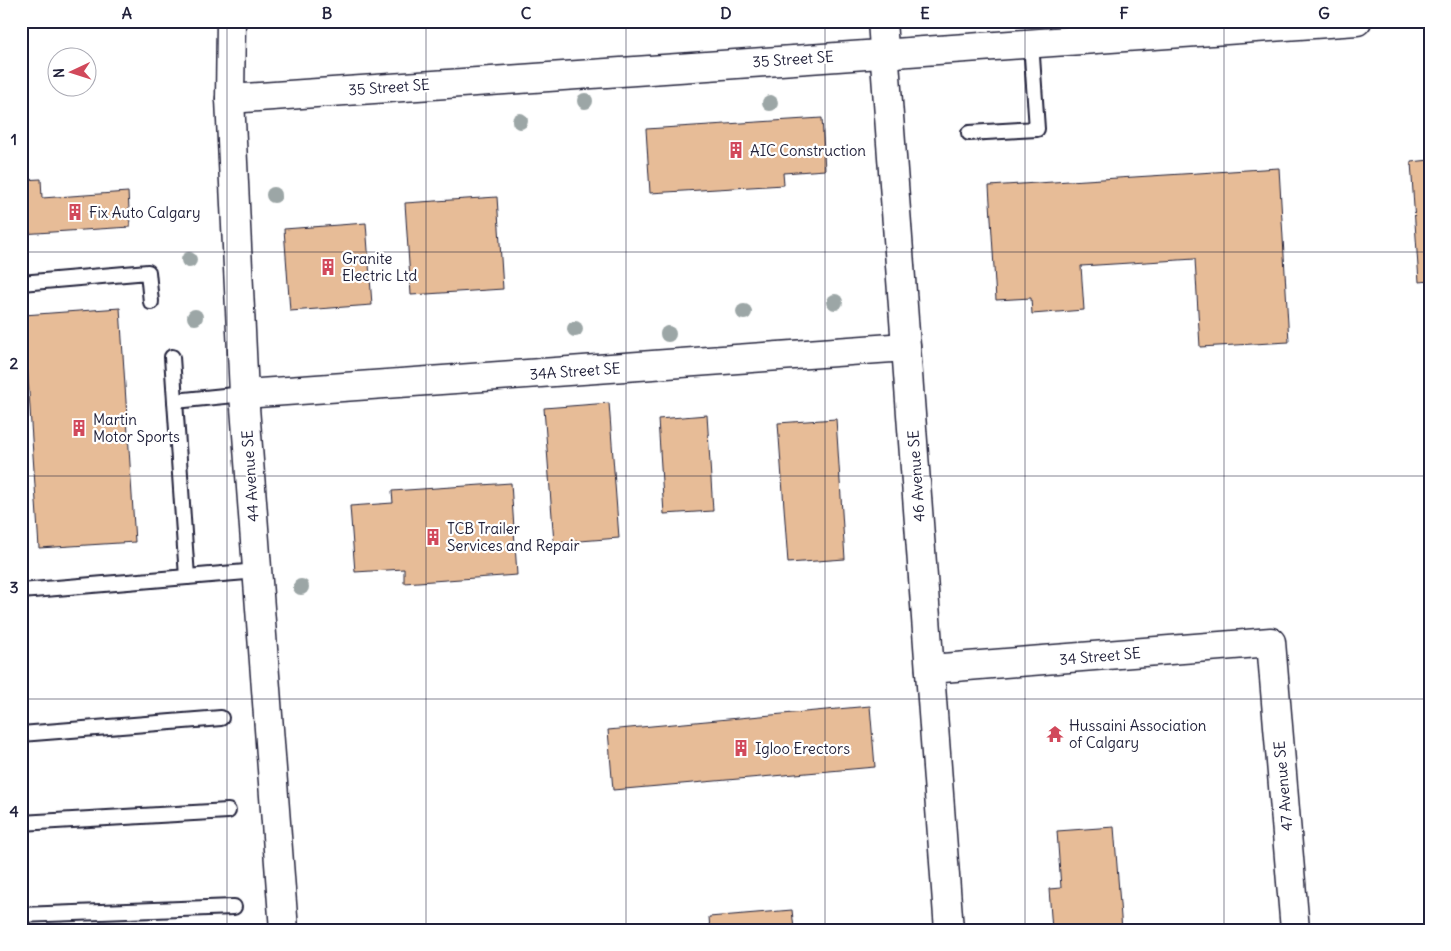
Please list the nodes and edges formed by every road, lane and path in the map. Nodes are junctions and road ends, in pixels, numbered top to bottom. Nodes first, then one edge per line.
1 (231, 21) edge
2 (882, 21) edge
3 (1357, 21) edge
4 (1074, 30) edge
5 (1031, 42) junction
6 (885, 52) junction
7 (230, 99) junction
8 (969, 133) dead end
9 (21, 283) edge
10 (151, 302) dead end
11 (906, 347) junction
12 (172, 357) dead end
13 (244, 394) junction
14 (175, 401) junction
15 (258, 571) junction
16 (186, 577) junction
17 (21, 592) edge
18 (1271, 642) joint
19 (930, 669) junction
20 (221, 718) dead end
21 (21, 734) edge
22 (228, 811) dead end
23 (21, 823) edge
24 (234, 907) dead end
25 (21, 916) edge
26 (284, 930) edge
27 (949, 930) edge
28 (1295, 930) edge

1 - 7 street, 44 Avenue SE
2 - 6 street, 46 Avenue SE
3 - 4 street, 35 Street SE
4 - 5 street, 35 Street SE
5 - 6 street, 35 Street SE
5 - 8 lane
6 - 7 street, 35 Street SE
6 - 11 street, 46 Avenue SE
7 - 13 street, 44 Avenue SE
9 - 10 lane
11 - 13 street, 34A Street SE
11 - 19 street, 46 Avenue SE
12 - 14 lane
13 - 14 lane
13 - 15 street, 44 Avenue SE
14 - 16 lane
15 - 16 lane
15 - 26 street, 44 Avenue SE
16 - 17 lane
18 - 19 street, 34 Street SE
18 - 28 street, 47 Avenue SE
19 - 27 street, 46 Avenue SE
20 - 21 lane
22 - 23 lane
24 - 25 lane

